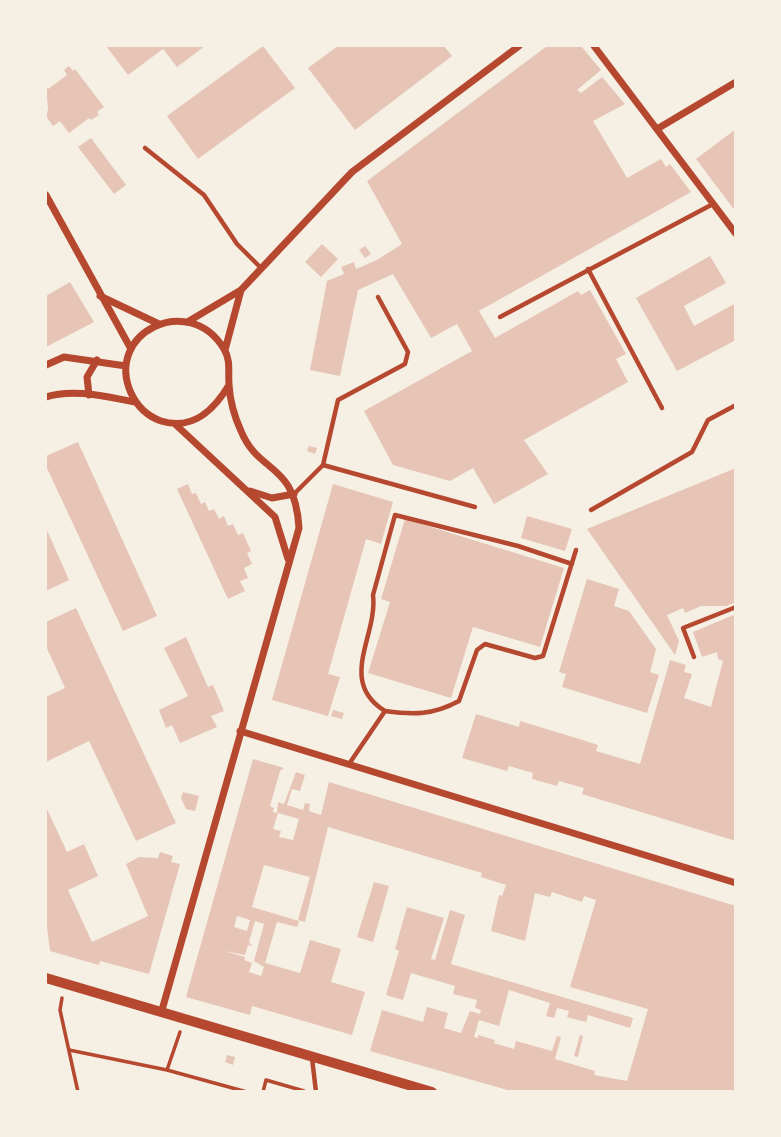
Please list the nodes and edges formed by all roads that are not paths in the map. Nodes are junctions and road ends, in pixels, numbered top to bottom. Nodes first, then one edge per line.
1 (519, 46) edge
2 (594, 46) edge
3 (736, 82) edge
4 (657, 130) junction
5 (145, 148) dead end
6 (46, 195) edge
7 (713, 204) junction
8 (736, 234) edge
9 (262, 269) junction
10 (588, 269) junction
11 (241, 290) junction
12 (100, 296) junction
13 (378, 297) dead end
14 (500, 317) dead end
15 (189, 321) junction
16 (159, 324) junction
17 (131, 349) junction
18 (225, 350) junction
19 (97, 360) junction
20 (46, 365) edge
21 (126, 366) junction
22 (229, 385) junction
23 (89, 395) junction
24 (46, 397) edge
25 (135, 402) junction
26 (736, 405) edge
27 (662, 408) dead end
28 (175, 424) junction
29 (323, 466) junction
30 (247, 489) junction
31 (294, 494) junction
32 (475, 507) dead end
33 (592, 510) dead end
34 (576, 550) dead end
35 (288, 559) junction
36 (572, 564) junction
37 (736, 607) edge
38 (694, 657) dead end
39 (385, 711) junction
40 (240, 731) junction
41 (349, 764) junction
42 (736, 883) edge
43 (47, 977) edge
44 (162, 1010) junction
45 (312, 1057) junction
46 (316, 1091) edge
47 (432, 1091) edge

1 - 9 street
2 - 4 street
3 - 4 street
4 - 7 street
5 - 9 lane
6 - 12 street
7 - 8 street
7 - 10 lane
9 - 11 street
10 - 14 lane
10 - 27 lane
11 - 15 street
11 - 18 street
12 - 16 street
12 - 17 street
13 - 29 lane
15 - 16 street
15 - 18 street
16 - 17 street
17 - 21 street
18 - 22 street
19 - 20 street
19 - 21 street
19 - 23 street
21 - 25 street
22 - 28 street
22 - 31 street
23 - 24 street
23 - 25 street
25 - 28 street
26 - 33 lane
28 - 30 street
29 - 31 lane
29 - 32 lane
30 - 31 street
30 - 35 street
31 - 35 street
34 - 36 lane
35 - 40 street
36 - 39 lane
36 - 39 lane
37 - 38 lane
39 - 41 lane
40 - 41 street
40 - 44 street
41 - 42 street
43 - 44 street
44 - 45 street
45 - 46 lane
45 - 47 street

